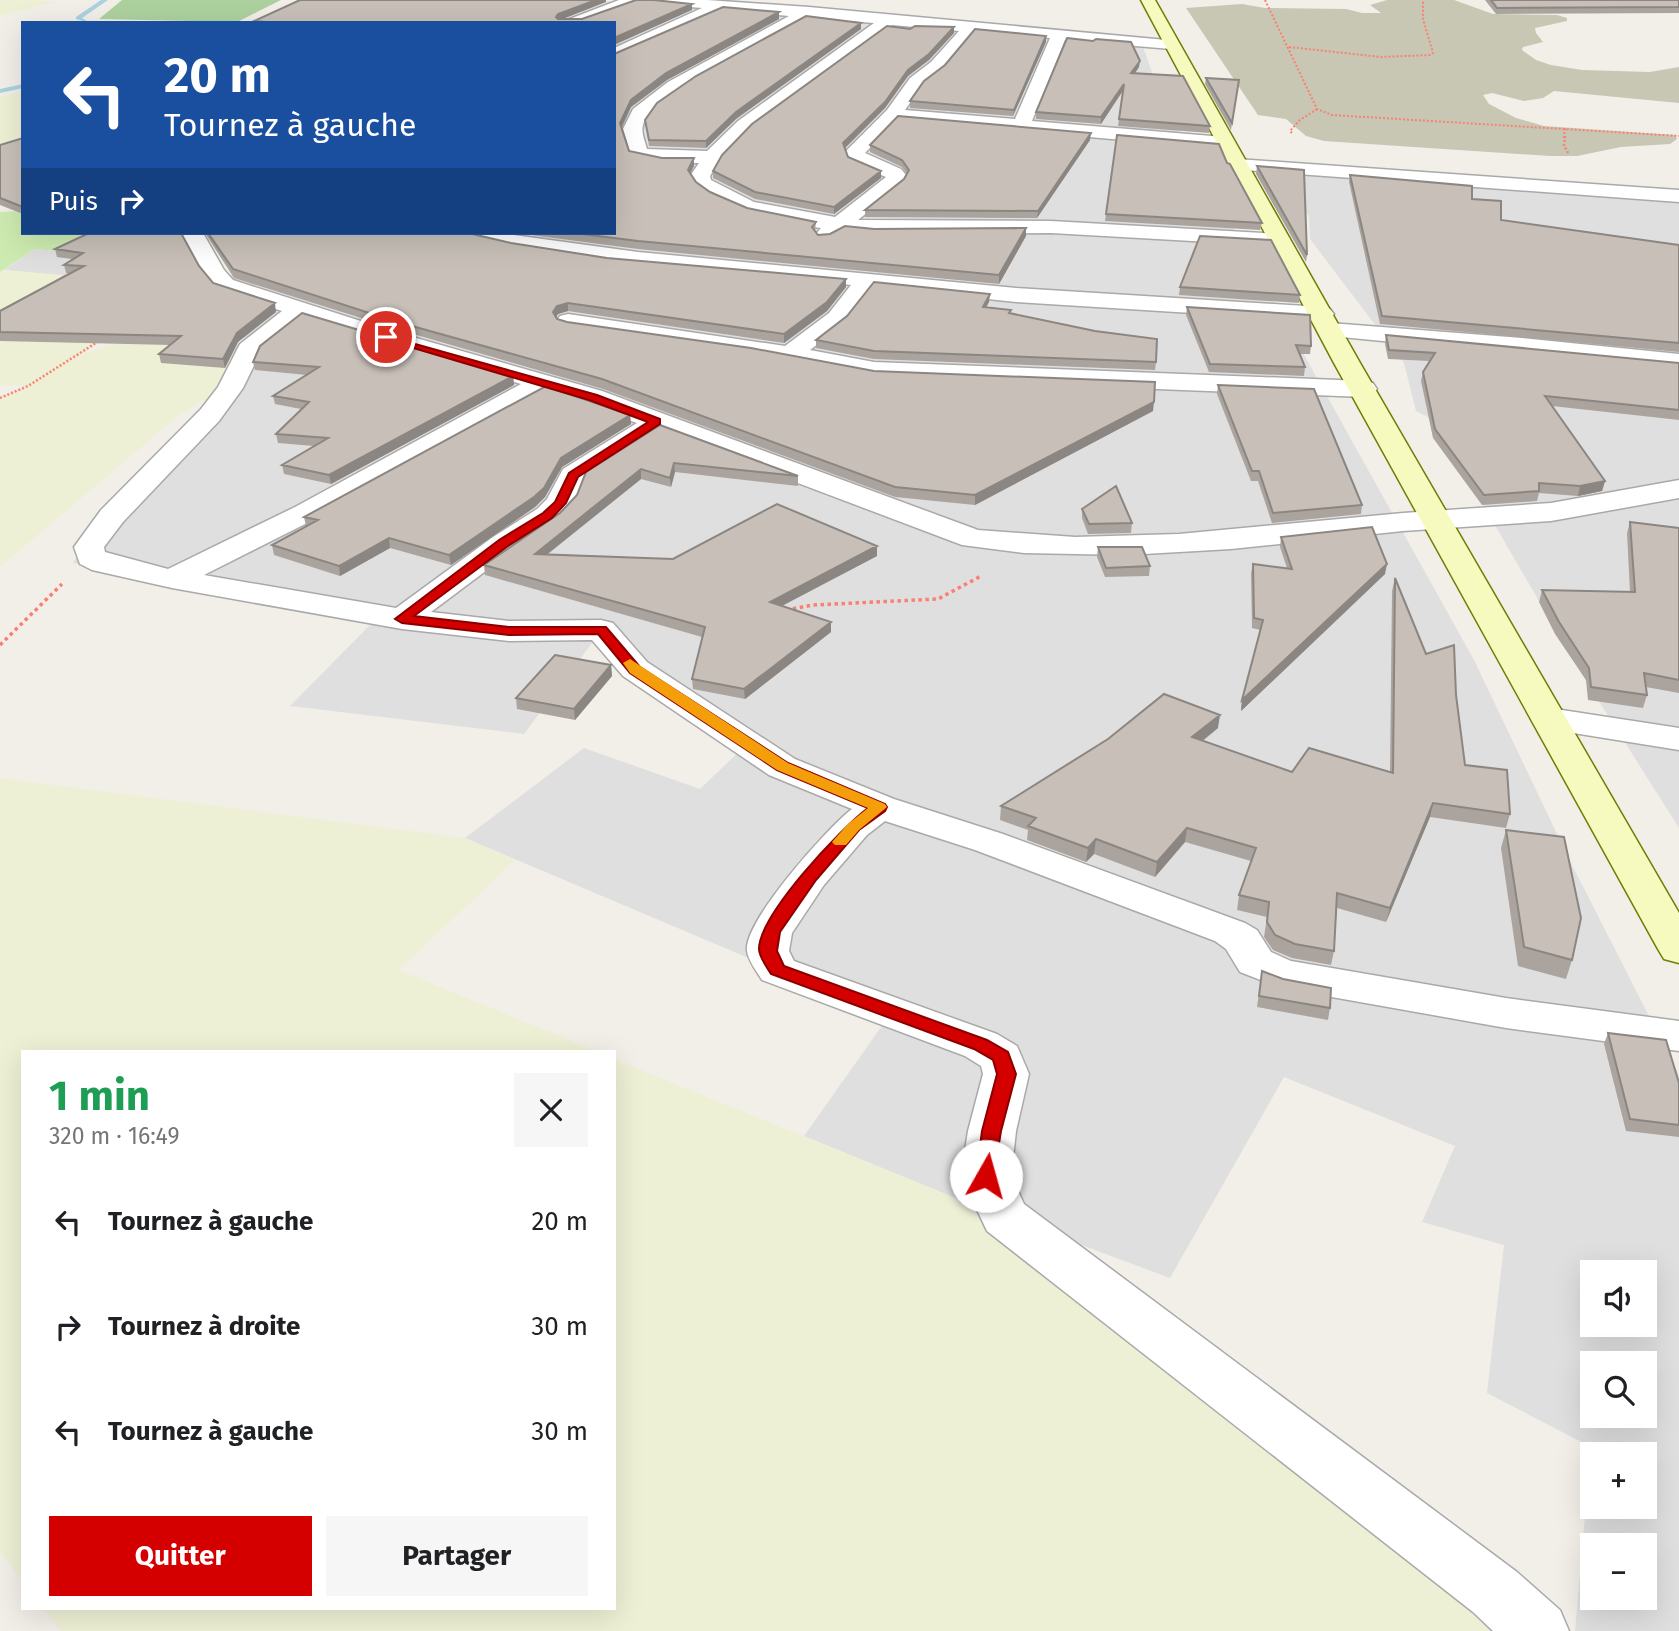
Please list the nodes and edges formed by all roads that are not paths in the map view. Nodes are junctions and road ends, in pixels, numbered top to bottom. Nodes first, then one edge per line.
1 (633, 0) edge
2 (655, 0) edge
3 (1147, 0) edge
4 (722, 5) junction
5 (809, 11) junction
6 (890, 19) junction
7 (572, 21) edge
8 (971, 26) junction
9 (1060, 34) junction
10 (1171, 44) junction
11 (616, 53) edge
12 (893, 114) junction
13 (1021, 126) junction
14 (1231, 154) junction
15 (712, 157) junction
16 (1679, 197) edge
17 (837, 224) junction
18 (193, 235) edge
19 (484, 235) edge
20 (1279, 240) junction
21 (794, 271) junction
22 (867, 280) junction
23 (300, 308) junction
24 (568, 321) edge
25 (1326, 322) junction
26 (791, 353) junction
27 (1679, 362) edge
28 (545, 383) junction
29 (1364, 389) junction
30 (656, 422) junction
31 (1679, 489) edge
32 (1436, 519) junction
33 (172, 579) junction
34 (402, 619) junction
35 (1549, 719) junction
36 (1679, 739) edge
37 (880, 807) junction
38 (1679, 949) edge
39 (1679, 1036) edge
40 (1538, 1631) edge

1 - 7 street
2 - 4 street
3 - 10 street
4 - 5 street
4 - 11 street
5 - 6 street
5 - 15 street
6 - 8 street
6 - 15 street
8 - 9 street
8 - 12 street
9 - 10 street
9 - 13 street
10 - 14 street
12 - 13 street
12 - 17 street
13 - 14 street
14 - 16 street
14 - 20 street
15 - 17 street
17 - 20 street
17 - 21 street
18 - 23 street
19 - 21 street
20 - 25 street
21 - 22 street
22 - 25 street
22 - 26 street
23 - 28 street
23 - 33 street
24 - 26 street
25 - 27 street
25 - 29 street
26 - 29 street
28 - 30 street
28 - 33 street
29 - 32 street
30 - 32 street
30 - 34 street
31 - 32 street
32 - 35 street
33 - 34 street
34 - 37 street
35 - 36 street
35 - 38 street
37 - 39 street
37 - 40 street

